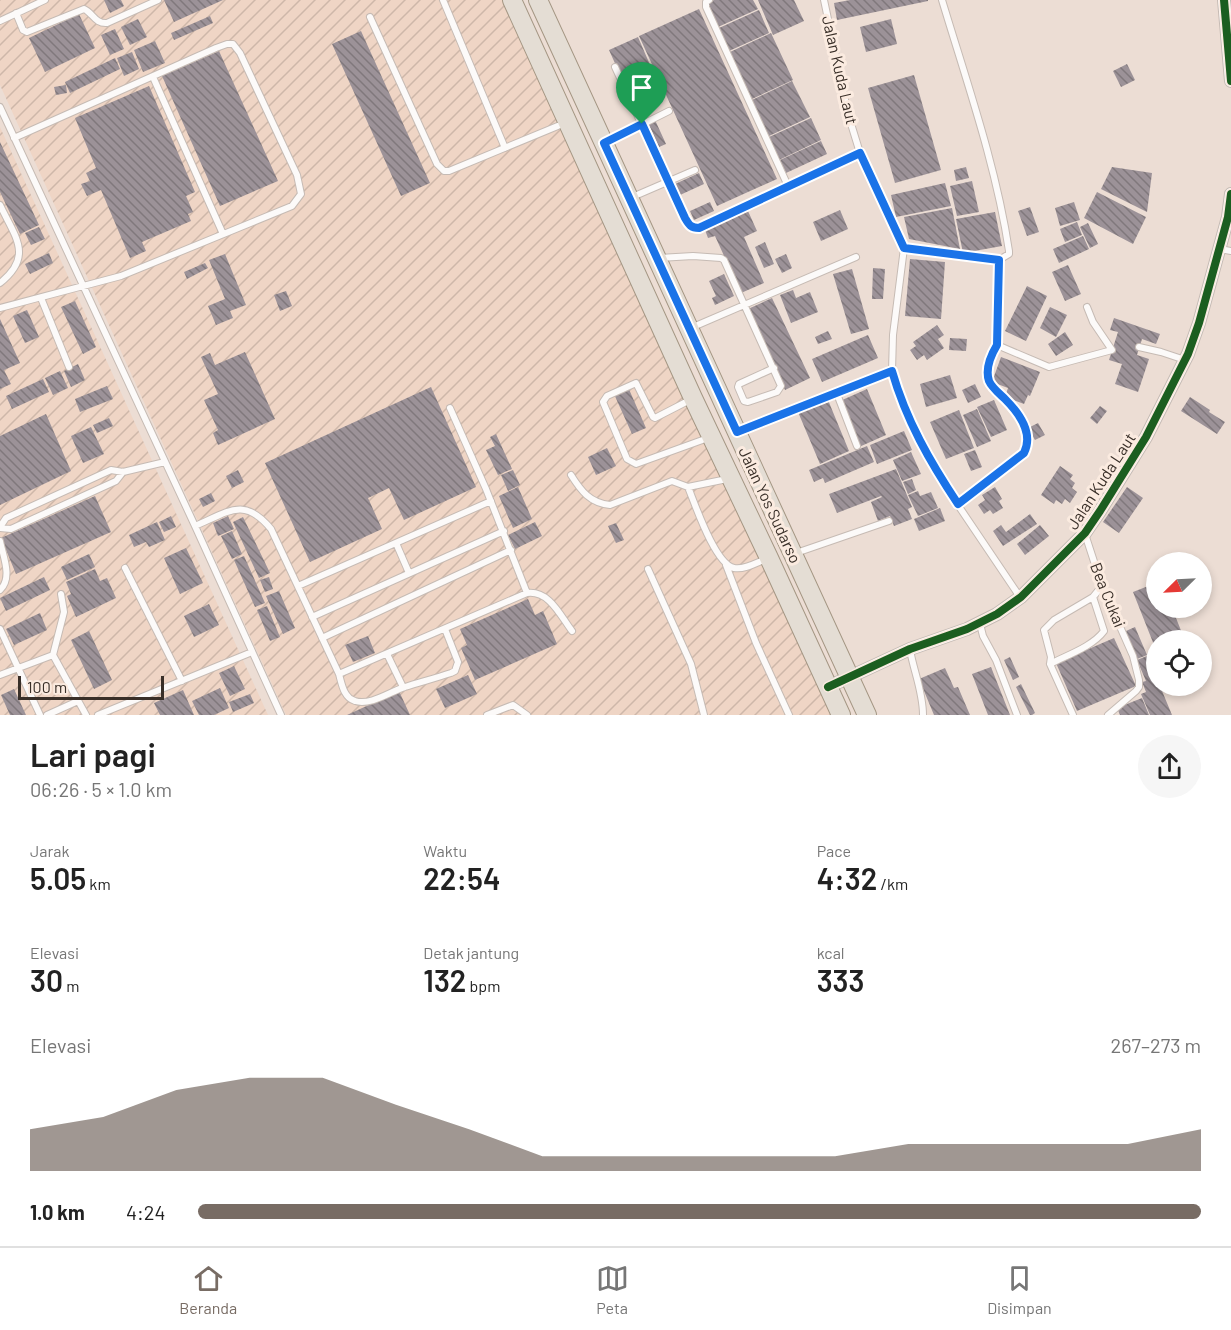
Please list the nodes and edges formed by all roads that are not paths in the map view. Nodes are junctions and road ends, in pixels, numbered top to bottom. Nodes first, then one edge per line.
1 (45, 0) edge
2 (158, 0) edge
3 (443, 0) edge
4 (512, 0) edge
5 (538, 0) edge
6 (709, 0) edge
7 (824, 0) edge
8 (942, 0) edge
9 (1224, 0) edge
10 (16, 13) junction
11 (370, 16) dead end
12 (0, 21) edge
13 (1229, 40) edge
14 (615, 67) dead end
15 (153, 77) junction
16 (1231, 81) edge
17 (0, 107) edge
18 (669, 111) dead end
19 (568, 122) junction
20 (642, 124) junction
21 (14, 138) junction
22 (604, 143) junction
23 (505, 148) junction
24 (860, 153) junction
25 (695, 170) dead end
26 (668, 182) junction
27 (788, 186) junction
28 (1231, 194) edge
29 (629, 198) junction
30 (0, 205) edge
31 (223, 234) junction
32 (904, 248) junction
33 (1225, 250) edge
34 (856, 257) dead end
35 (656, 258) junction
36 (999, 260) junction
37 (0, 283) edge
38 (83, 286) junction
39 (41, 298) junction
40 (743, 306) junction
41 (1087, 307) dead end
42 (0, 308) edge
43 (689, 329) junction
44 (997, 345) junction
45 (1139, 347) dead end
46 (1185, 360) junction
47 (69, 367) dead end
48 (774, 368) junction
49 (892, 371) junction
50 (738, 386) junction
51 (720, 394) junction
52 (837, 394) junction
53 (693, 399) junction
54 (450, 408) dead end
55 (737, 432) junction
56 (712, 437) junction
57 (857, 446) dead end
58 (165, 462) junction
59 (123, 472) junction
60 (571, 475) dead end
61 (731, 478) junction
62 (688, 487) junction
63 (491, 501) junction
64 (958, 504) junction
65 (889, 521) dead end
66 (195, 526) junction
67 (0, 527) edge
68 (504, 531) junction
69 (1085, 533) junction
70 (0, 541) edge
71 (396, 543) junction
72 (511, 550) junction
73 (793, 555) junction
74 (769, 558) junction
75 (726, 565) junction
76 (125, 568) dead end
77 (648, 569) dead end
78 (409, 573) junction
79 (298, 586) junction
80 (1102, 586) junction
81 (0, 590) edge
82 (528, 593) junction
83 (61, 594) dead end
84 (1020, 597) junction
85 (1093, 597) junction
86 (312, 617) junction
87 (980, 624) junction
88 (0, 629) edge
89 (445, 629) junction
90 (572, 631) dead end
91 (322, 639) junction
92 (910, 649) junction
93 (252, 652) junction
94 (387, 654) junction
95 (53, 656) junction
96 (1050, 664) junction
97 (19, 669) junction
98 (339, 674) junction
99 (0, 675) edge
100 (850, 678) junction
101 (182, 681) junction
102 (403, 687) junction
103 (828, 687) junction
104 (78, 701) junction
105 (40, 715) edge
106 (47, 715) edge
107 (86, 715) edge
108 (98, 715) edge
109 (280, 715) edge
110 (487, 715) edge
111 (527, 715) edge
112 (704, 715) edge
113 (789, 715) edge
114 (841, 715) edge
115 (867, 715) edge
116 (923, 715) edge
117 (1017, 715) edge
118 (1073, 715) edge
119 (1108, 715) edge

1 - 10 lane
2 - 10 lane
3 - 23 lane
4 - 19 main road, Jalan Yos Sudarso
5 - 22 main road, Jalan Yos Sudarso
6 - 27 lane
7 - 24 lane, Jalan Kuda Laut
8 - 36 lane
9 - 13 street
10 - 12 lane
11 - 23 lane
13 - 16 street
14 - 20 lane
15 - 21 lane
15 - 31 lane
15 - 31 lane
17 - 21 lane
18 - 20 lane
19 - 23 lane
19 - 53 main road, Jalan Yos Sudarso
20 - 22 lane
20 - 26 lane
21 - 38 lane
22 - 29 main road, Jalan Yos Sudarso
24 - 27 lane
24 - 32 lane, Jalan Kuda Laut
25 - 26 lane
26 - 27 lane
26 - 29 lane
28 - 33 street, Jalan Kuda Laut
29 - 35 main road, Jalan Yos Sudarso
30 - 37 lane
31 - 38 lane
32 - 36 lane
32 - 49 lane
33 - 46 street, Jalan Kuda Laut
34 - 40 lane
35 - 40 lane
35 - 43 main road, Jalan Yos Sudarso
36 - 44 lane
38 - 39 lane
38 - 58 lane
39 - 42 lane
39 - 47 lane
40 - 43 lane
40 - 48 lane
41 - 44 lane
43 - 51 main road, Jalan Yos Sudarso
44 - 64 lane
45 - 46 lane
46 - 69 street, Jalan Kuda Laut
48 - 50 lane
48 - 50 lane
49 - 52 lane
49 - 64 lane
50 - 51 lane
51 - 55 main road, Jalan Yos Sudarso
52 - 55 lane
52 - 57 lane
53 - 56 main road, Jalan Yos Sudarso
53 - 56 lane
54 - 63 lane
55 - 73 main road, Jalan Yos Sudarso
56 - 61 main road, Jalan Yos Sudarso
58 - 59 lane
58 - 66 lane
59 - 67 lane
59 - 67 lane
60 - 62 lane
61 - 62 lane
61 - 74 main road, Jalan Yos Sudarso
62 - 75 lane
63 - 68 lane
63 - 71 lane
64 - 84 lane
65 - 73 lane
66 - 79 lane
66 - 93 lane
68 - 72 lane
68 - 78 lane
69 - 80 lane, Bea Cukai
69 - 84 street, Jalan Kuda Laut
70 - 81 lane
71 - 78 lane
71 - 79 lane
72 - 82 lane
72 - 91 lane
73 - 100 main road, Jalan Yos Sudarso
74 - 75 lane
74 - 103 main road, Jalan Yos Sudarso
75 - 113 lane
76 - 101 lane
77 - 112 lane
78 - 86 lane
79 - 86 lane
80 - 85 lane
80 - 119 lane, Bea Cukai
82 - 89 lane
82 - 90 lane
83 - 95 lane
84 - 87 street, Jalan Kuda Laut
85 - 96 lane
85 - 96 lane
86 - 91 lane
87 - 92 street, Jalan Kuda Laut
87 - 117 lane
88 - 97 lane
89 - 94 lane
89 - 102 lane
91 - 98 lane
92 - 100 street, Jalan Kuda Laut
92 - 116 lane
93 - 101 lane
93 - 109 lane
94 - 98 lane
94 - 102 lane
95 - 97 lane
95 - 104 lane
96 - 118 lane
97 - 99 lane
97 - 105 lane
98 - 102 lane
100 - 103 street, Jalan Kuda Laut
100 - 115 main road, Jalan Yos Sudarso
101 - 108 lane
103 - 114 main road, Jalan Yos Sudarso
104 - 106 lane
104 - 107 lane
110 - 111 lane

